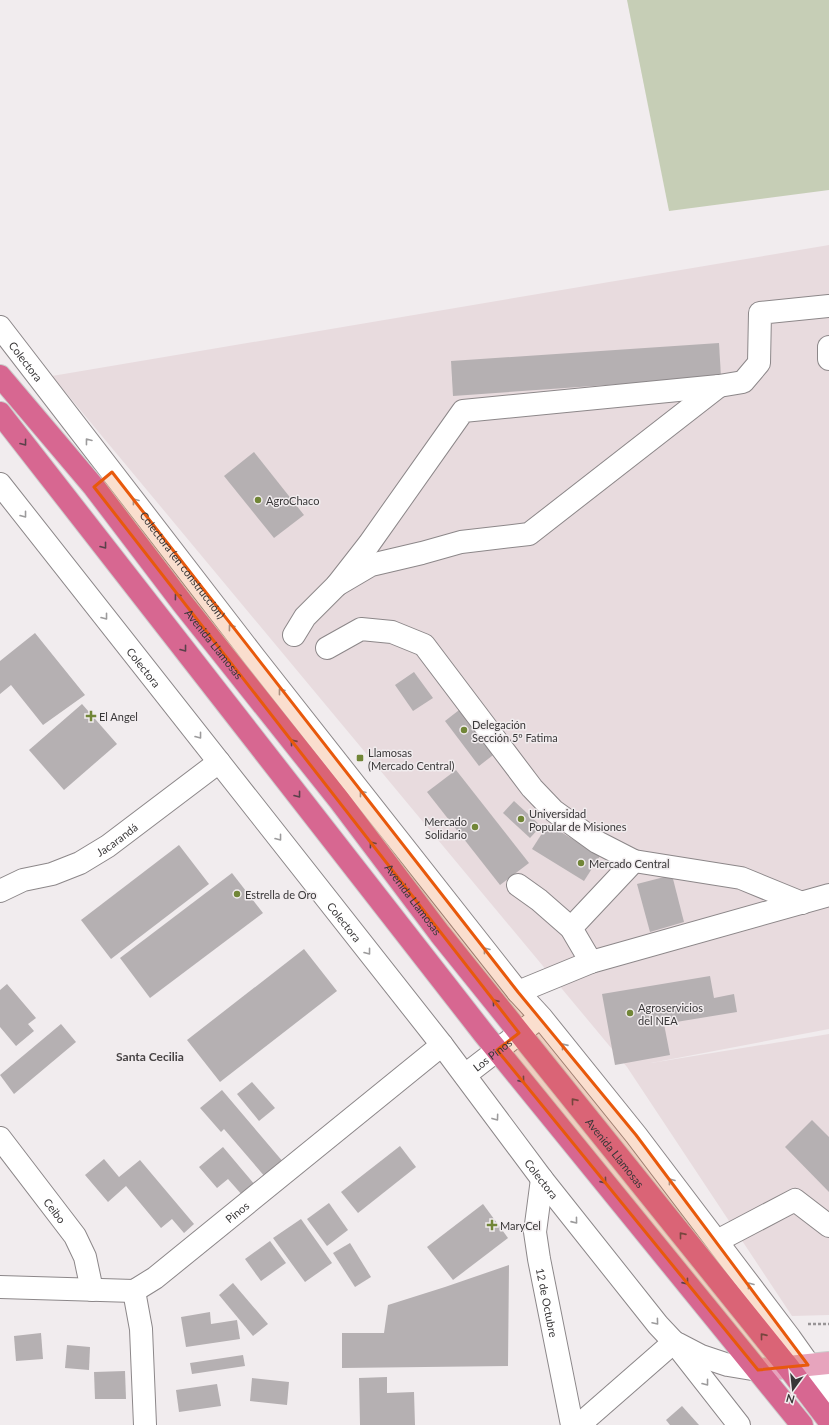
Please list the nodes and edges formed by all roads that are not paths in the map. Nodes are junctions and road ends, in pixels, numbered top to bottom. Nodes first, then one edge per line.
1 (829, 306) edge
2 (0, 327) edge
3 (829, 347) edge
4 (829, 359) edge
5 (0, 376) edge
6 (719, 386) junction
7 (0, 413) edge
8 (112, 472) junction
9 (0, 484) edge
10 (94, 487) junction
11 (337, 585) junction
12 (294, 635) dead end
13 (327, 648) dead end
14 (255, 658) junction
15 (236, 671) junction
16 (219, 762) junction
17 (634, 861) junction
18 (518, 885) dead end
19 (0, 891) edge
20 (829, 895) edge
21 (802, 903) junction
22 (571, 928) junction
23 (591, 962) junction
24 (518, 992) junction
25 (540, 1017) junction
26 (519, 1033) junction
27 (442, 1045) junction
28 (497, 1050) junction
29 (465, 1075) junction
30 (0, 1138) edge
31 (542, 1179) junction
32 (829, 1226) edge
33 (717, 1241) junction
34 (0, 1287) edge
35 (92, 1290) junction
36 (134, 1291) junction
37 (674, 1342) junction
38 (808, 1365) edge
39 (758, 1370) junction
40 (829, 1393) edge
41 (829, 1421) edge
42 (145, 1425) edge
43 (572, 1425) edge
44 (579, 1425) edge
45 (738, 1425) edge
46 (802, 1425) edge

1 - 6 street
8 -> 2 street, Colectora
3 - 4 street
5 - 10 highway, Avenida Llamosas
6 - 11 street
6 - 11 street
7 -> 28 highway
8 - 10 street
14 -> 8 street, Colectora (en construcción)
9 -> 16 street, Colectora
15 -> 10 highway, Avenida Llamosas
11 - 12 street
13 - 17 street
14 - 15 street
24 -> 14 street
26 -> 15 highway, Avenida Llamosas
16 - 19 street, Jacarandá
16 -> 27 street, Colectora
17 - 21 street
17 - 22 street
18 - 22 street
20 - 21 street
21 - 23 street
22 - 23 street
23 - 24 street
24 - 25 street
24 - 26 street
25 - 26 street
33 -> 25 street
26 - 28 street, Los Pinos
38 -> 26 highway, Avenida Llamosas
27 - 29 street, Colectora
27 - 36 street, Pinos
28 - 29 street, Los Pinos
28 -> 39 highway
29 -> 31 street, Colectora
30 - 35 street, Ceibo
31 -> 37 street, Colectora
31 - 43 street, 12 de Octubre
32 - 33 street
38 -> 33 street
34 - 35 street
35 - 36 street
36 - 42 street
37 - 39 street, Colectora
37 - 44 street
37 -> 45 street, Colectora
38 - 39 main road
38 - 40 street
38 - 41 highway, Avenida Llamosas
39 - 46 highway

